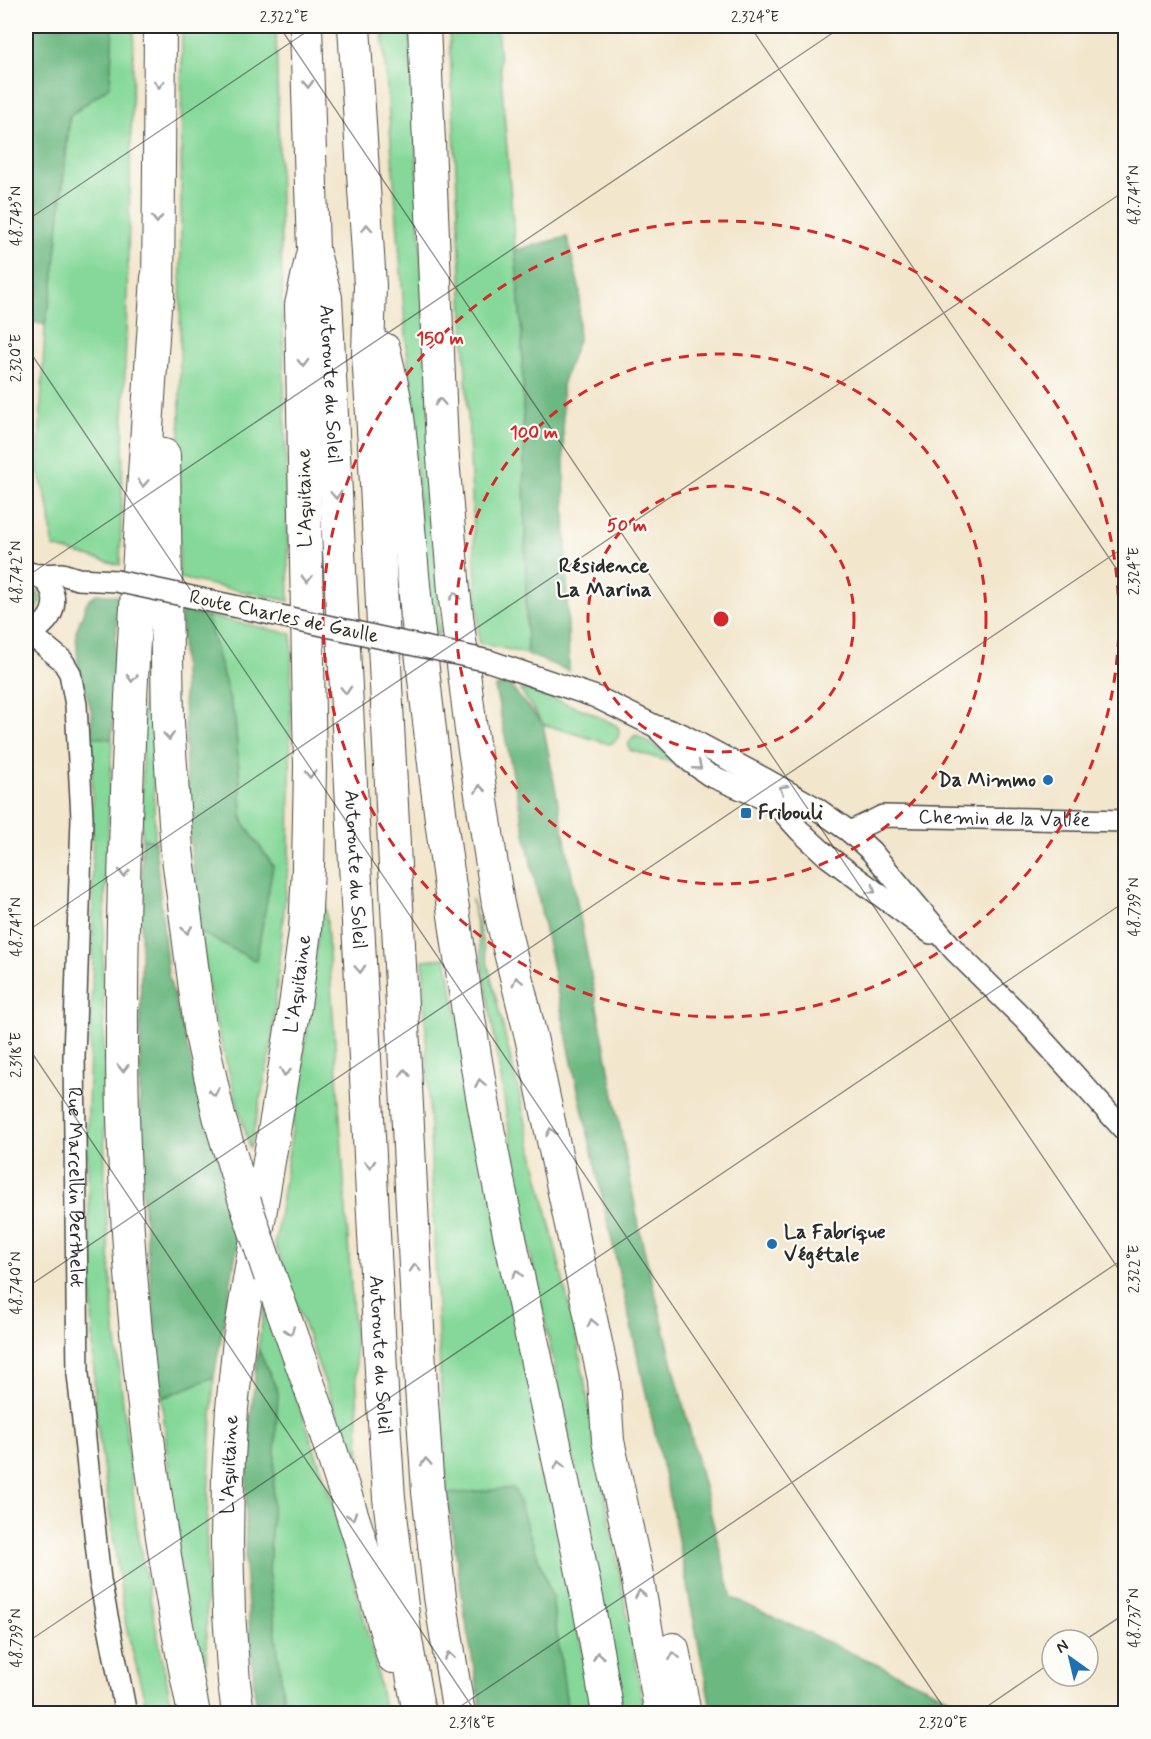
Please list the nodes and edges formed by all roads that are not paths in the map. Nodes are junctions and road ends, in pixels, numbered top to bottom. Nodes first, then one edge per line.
1 (160, 26) edge
2 (306, 26) edge
3 (354, 26) edge
4 (424, 26) edge
5 (313, 250) junction
6 (157, 278) junction
7 (370, 286) junction
8 (31, 574) edge
9 (78, 579) junction
10 (52, 612) junction
11 (27, 633) edge
12 (62, 660) junction
13 (655, 726) junction
14 (1125, 821) edge
15 (851, 833) junction
16 (828, 856) junction
17 (955, 951) junction
18 (1125, 1132) edge
19 (604, 1380) junction
20 (126, 1713) edge
21 (194, 1713) edge
22 (238, 1713) edge
23 (409, 1713) edge
24 (419, 1713) edge
25 (459, 1713) edge
26 (608, 1713) edge
27 (661, 1713) edge
28 (685, 1713) edge

1 -> 6 highway
2 -> 5 highway, Autoroute du Soleil
7 -> 3 highway, Autoroute du Soleil
19 -> 4 highway
5 -> 22 highway, L'Aquitaine
5 -> 24 highway, Autoroute du Soleil
6 -> 21 highway
6 -> 23 highway, bridge
25 -> 7 highway, Autoroute du Soleil
26 -> 7 highway
8 - 9 street, Route Charles de Gaulle
8 - 10 street, Rue Marcellin Berthelot
9 - 10 street
9 - 13 street, Route Charles de Gaulle, bridge
10 - 11 street
10 - 12 street, Rue Marcellin Berthelot
11 - 12 street, Rue Marcellin Berthelot
12 - 20 street, Rue Marcellin Berthelot
15 -> 13 street
13 -> 16 street
14 - 15 street, Chemin de la Vallée
15 - 16 street
15 - 16 street
15 - 17 street
16 -> 17 street
17 - 18 street
27 -> 19 highway
28 -> 19 highway

